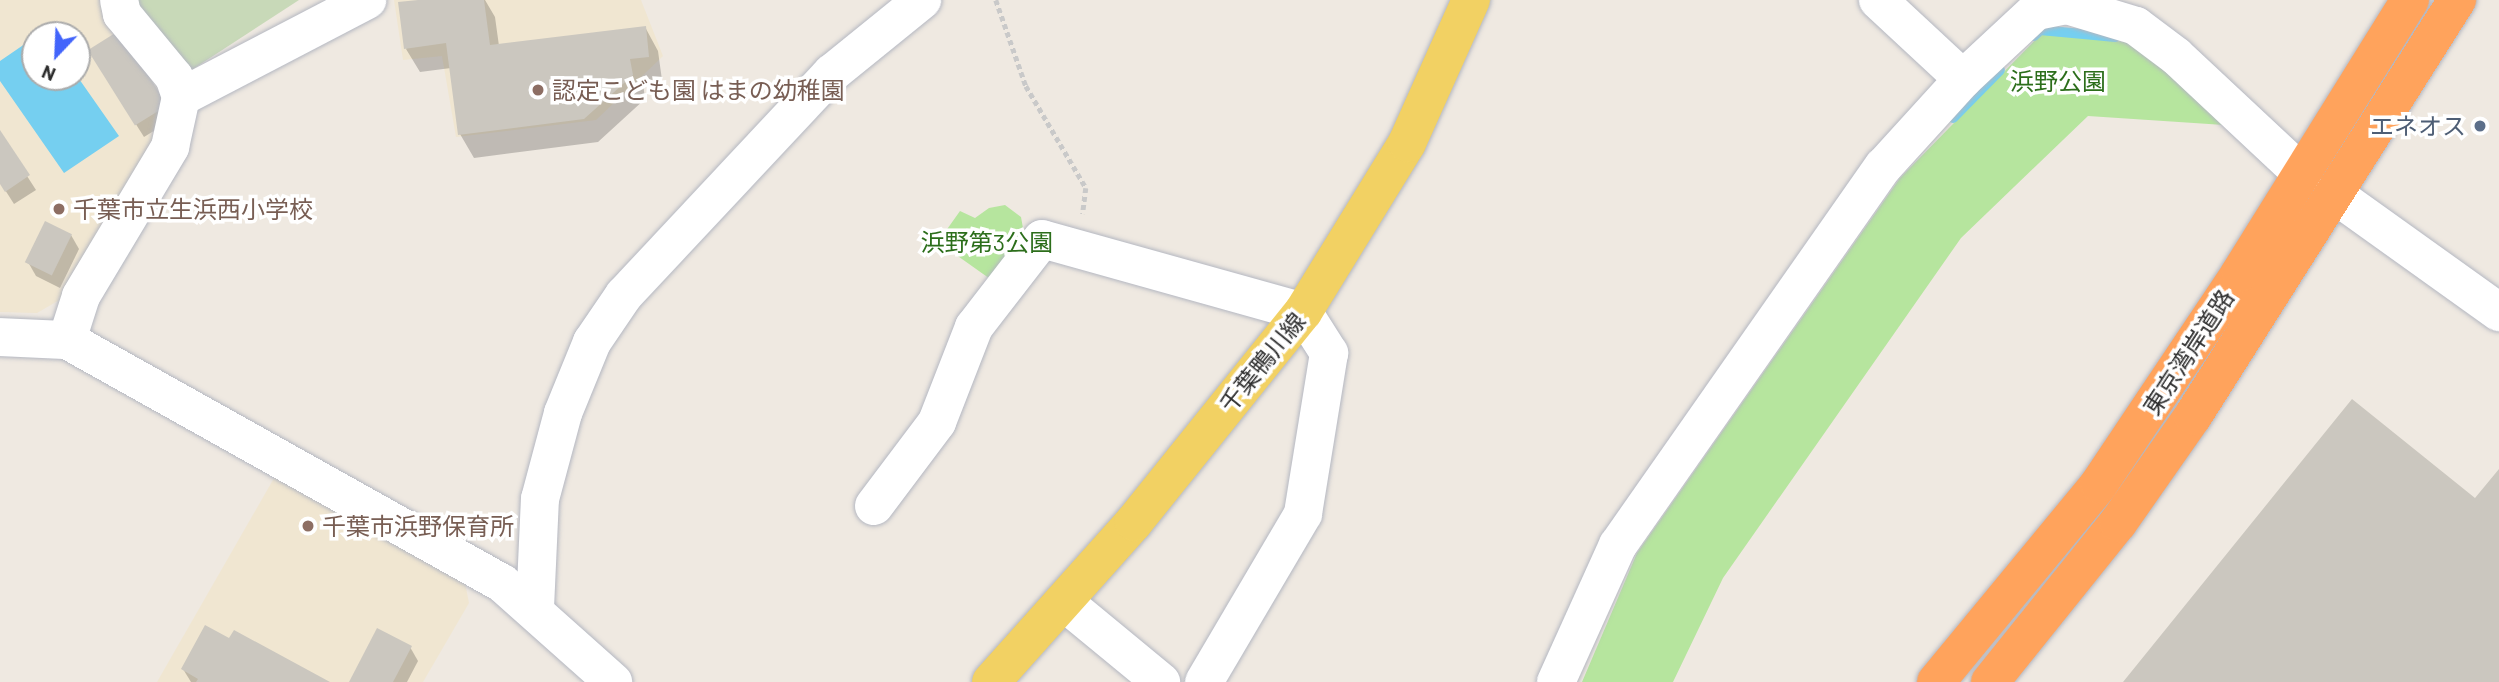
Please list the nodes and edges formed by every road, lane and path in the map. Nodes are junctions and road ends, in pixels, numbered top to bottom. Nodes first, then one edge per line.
1 (118, 0) edge
2 (367, 0) edge
3 (922, 0) edge
4 (996, 0) edge
5 (1471, 0) edge
6 (1878, 0) edge
7 (2410, 0) edge
8 (2456, 0) edge
9 (1963, 79) junction
10 (181, 97) junction
11 (2302, 174) junction
12 (2334, 194) junction
13 (1079, 249) junction
14 (1303, 312) junction
15 (2499, 312) edge
16 (0, 337) edge
17 (67, 340) junction
18 (874, 506) dead end
19 (1064, 602) junction
20 (535, 608) junction
21 (613, 682) edge
22 (991, 682) edge
23 (1161, 682) edge
24 (1204, 682) edge
25 (1556, 682) edge
26 (1936, 682) edge
27 (1990, 682) edge

1 - 10 street
2 - 10 street
3 - 20 street
4 - 13 path
5 - 14 main road, 千葉鴨川線
6 - 9 street
7 - 11 highway, 東京湾岸道路
8 - 12 highway, 東京湾岸道路
9 - 11 street
9 - 25 street
10 - 17 street
11 - 26 highway, 東京湾岸道路
12 - 15 street
12 - 27 highway, 東京湾岸道路
13 - 14 street
13 - 18 street
14 - 19 main road, 千葉鴨川線
14 - 24 street
16 - 17 street
17 - 20 street
19 - 22 main road, 千葉鴨川線
19 - 23 street
20 - 21 street

